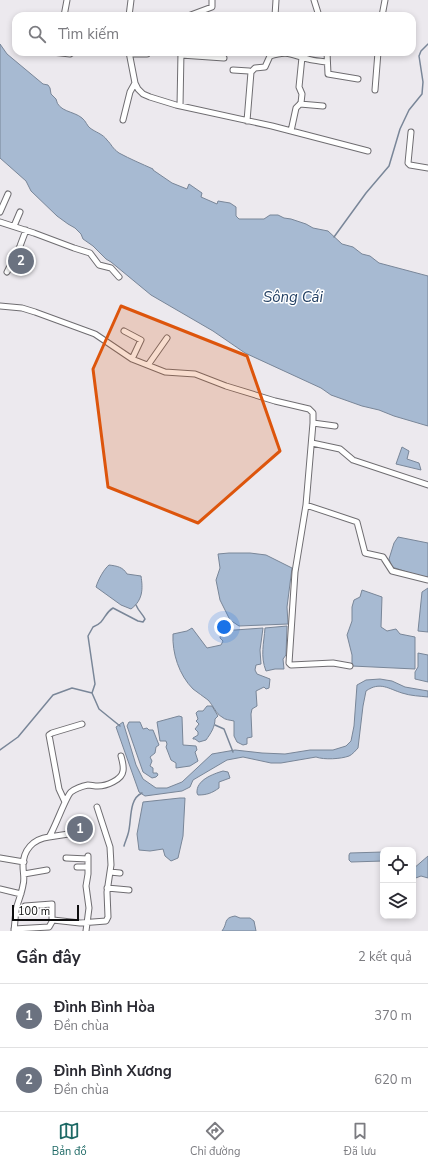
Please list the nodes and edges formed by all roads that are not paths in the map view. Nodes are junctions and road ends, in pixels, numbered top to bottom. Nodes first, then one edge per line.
1 (67, 0) edge
2 (131, 0) edge
3 (212, 0) edge
4 (276, 0) edge
5 (314, 0) edge
6 (384, 0) edge
7 (65, 12) edge
8 (130, 12) edge
9 (199, 12) edge
10 (275, 12) edge
11 (318, 12) edge
12 (382, 12) edge
13 (130, 56) edge
14 (181, 56) edge
15 (211, 56) edge
16 (270, 56) edge
17 (299, 56) edge
18 (326, 56) edge
19 (378, 56) edge
20 (302, 57) junction
21 (224, 58) dead end
22 (327, 62) junction
23 (233, 70) dead end
24 (251, 72) junction
25 (358, 78) dead end
26 (135, 83) junction
27 (375, 90) dead end
28 (300, 104) junction
29 (180, 106) junction
30 (323, 106) dead end
31 (123, 120) dead end
32 (248, 121) junction
33 (291, 131) junction
34 (411, 132) dead end
35 (368, 151) dead end
36 (428, 168) edge
37 (8, 194) dead end
38 (0, 212) edge
39 (20, 212) dead end
40 (0, 222) edge
41 (14, 226) junction
42 (26, 230) junction
43 (7, 272) dead end
44 (119, 277) dead end
45 (0, 306) edge
46 (124, 331) dead end
47 (167, 338) dead end
48 (132, 359) junction
49 (148, 365) junction
50 (313, 423) junction
51 (334, 426) dead end
52 (312, 443) junction
53 (428, 484) edge
54 (306, 505) junction
55 (428, 580) edge
56 (350, 666) dead end
57 (82, 724) dead end
58 (120, 756) dead end
59 (65, 802) junction
60 (97, 807) dead end
61 (75, 833) dead end
62 (49, 837) junction
63 (0, 858) edge
64 (66, 858) dead end
65 (24, 862) junction
66 (77, 867) dead end
67 (88, 867) junction
68 (46, 870) dead end
69 (110, 872) junction
70 (120, 873) dead end
71 (24, 874) junction
72 (107, 888) junction
73 (0, 889) edge
74 (129, 890) dead end
75 (21, 894) junction
76 (25, 906) dead end
77 (52, 921) junction
78 (87, 922) junction
79 (14, 930) edge
80 (86, 931) edge

1 - 7 street
2 - 8 street
3 - 9 street
4 - 10 street
5 - 11 street
6 - 12 street
13 - 26 street
14 - 29 street
15 - 21 street
16 - 24 street
17 - 20 street
18 - 22 street
19 - 27 street
20 - 22 street
20 - 28 street
22 - 25 street
23 - 24 street
24 - 32 street
26 - 29 street
26 - 31 street
28 - 30 street
28 - 33 street
29 - 32 street
32 - 33 street
33 - 35 street
34 - 36 street
37 - 38 street
39 - 41 street
40 - 41 street
41 - 42 street
42 - 43 street
42 - 44 street
45 - 48 street
46 - 48 street
47 - 49 street
48 - 49 street
49 - 50 street
50 - 51 street
50 - 52 street
52 - 53 street
52 - 54 street
54 - 55 street
54 - 56 street
57 - 59 street
58 - 59 street
59 - 62 street
60 - 69 street
61 - 62 street
62 - 65 street
63 - 65 street
64 - 67 street
65 - 71 street
66 - 67 street
67 - 78 street
68 - 71 street
69 - 70 street
69 - 72 street
71 - 75 street
72 - 74 street
72 - 78 street
73 - 75 street
75 - 79 street
76 - 77 street
77 - 78 street
77 - 79 street
78 - 80 street

